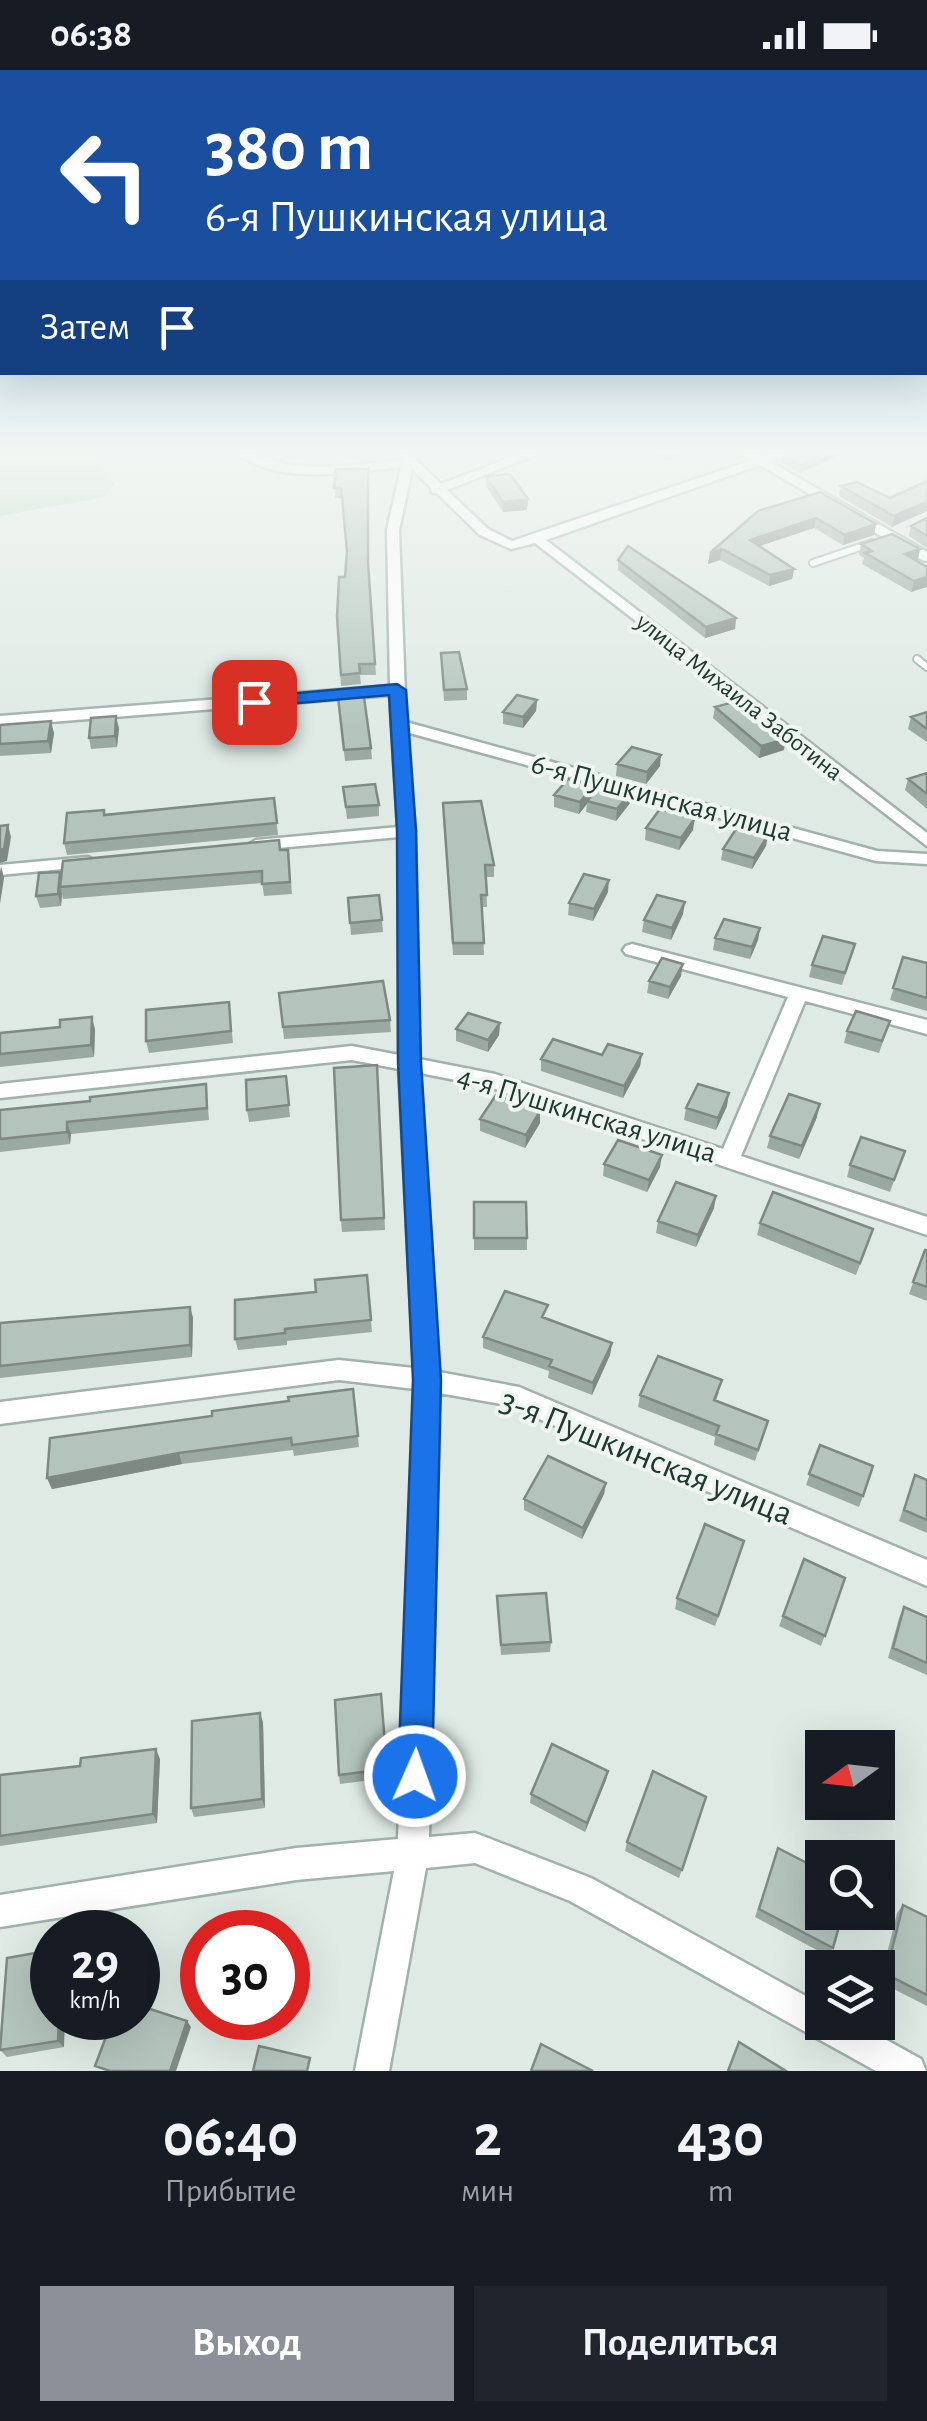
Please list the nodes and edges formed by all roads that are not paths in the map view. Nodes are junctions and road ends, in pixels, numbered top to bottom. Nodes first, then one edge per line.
1 (393, 543) edge
2 (544, 543) edge
3 (870, 543) edge
4 (904, 543) edge
5 (927, 557) edge
6 (813, 563) dead end
7 (917, 659) dead end
8 (927, 667) edge
9 (397, 690) junction
10 (0, 721) edge
11 (398, 725) junction
12 (407, 831) junction
13 (927, 842) edge
14 (232, 848) edge
15 (116, 859) edge
16 (927, 859) edge
17 (0, 870) edge
18 (632, 950) dead end
19 (799, 993) junction
20 (927, 1027) edge
21 (409, 1062) junction
22 (0, 1091) edge
23 (730, 1157) junction
24 (927, 1226) edge
25 (427, 1380) junction
26 (0, 1413) edge
27 (927, 1573) edge
28 (413, 1854) junction
29 (0, 1911) edge
30 (372, 2071) edge
31 (909, 2071) edge

1 - 9 street
2 - 13 street, улица Михаила Заботина
3 - 6 lane
4 - 5 street
7 - 8 lane
9 - 10 street
9 - 11 street
11 - 12 street
11 - 16 street, 6-я Пушкинская улица
12 - 14 street
12 - 21 street
15 - 17 street
18 - 19 street
19 - 20 street
19 - 23 street
21 - 22 street, 4-я Пушкинская улица
21 - 23 street, 4-я Пушкинская улица
21 - 25 street
23 - 24 street, 4-я Пушкинская улица
25 - 26 street, 3-я Пушкинская улица
25 - 27 street, 3-я Пушкинская улица
25 - 28 street
28 - 29 street
28 - 30 street
28 - 31 street

